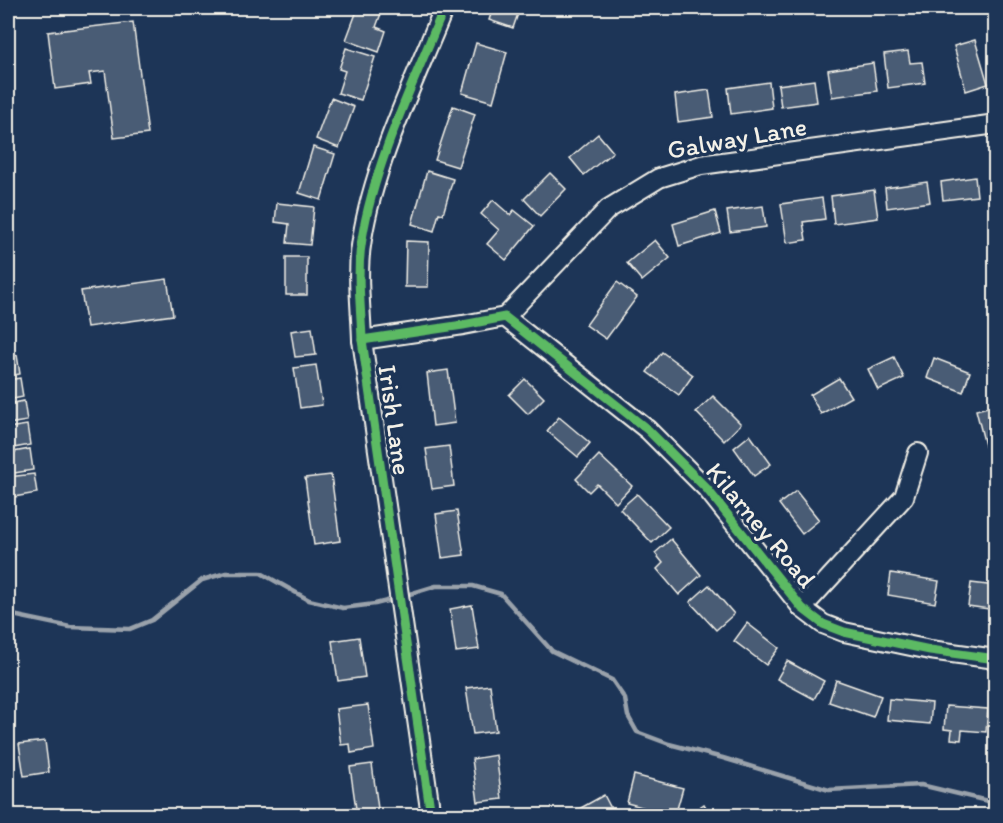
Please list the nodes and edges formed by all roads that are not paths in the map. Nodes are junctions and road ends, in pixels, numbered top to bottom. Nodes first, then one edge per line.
1 (444, 8) edge
2 (996, 124) edge
3 (505, 317) junction
4 (362, 340) junction
5 (918, 453) dead end
6 (802, 608) junction
7 (996, 659) edge
8 (431, 816) edge

1 - 4 street, Irish Lane
2 - 3 street, Galway Lane
3 - 4 street
3 - 6 street, Kilarney Road
4 - 8 street, Irish Lane
5 - 6 street
6 - 7 street, Kilarney Road

